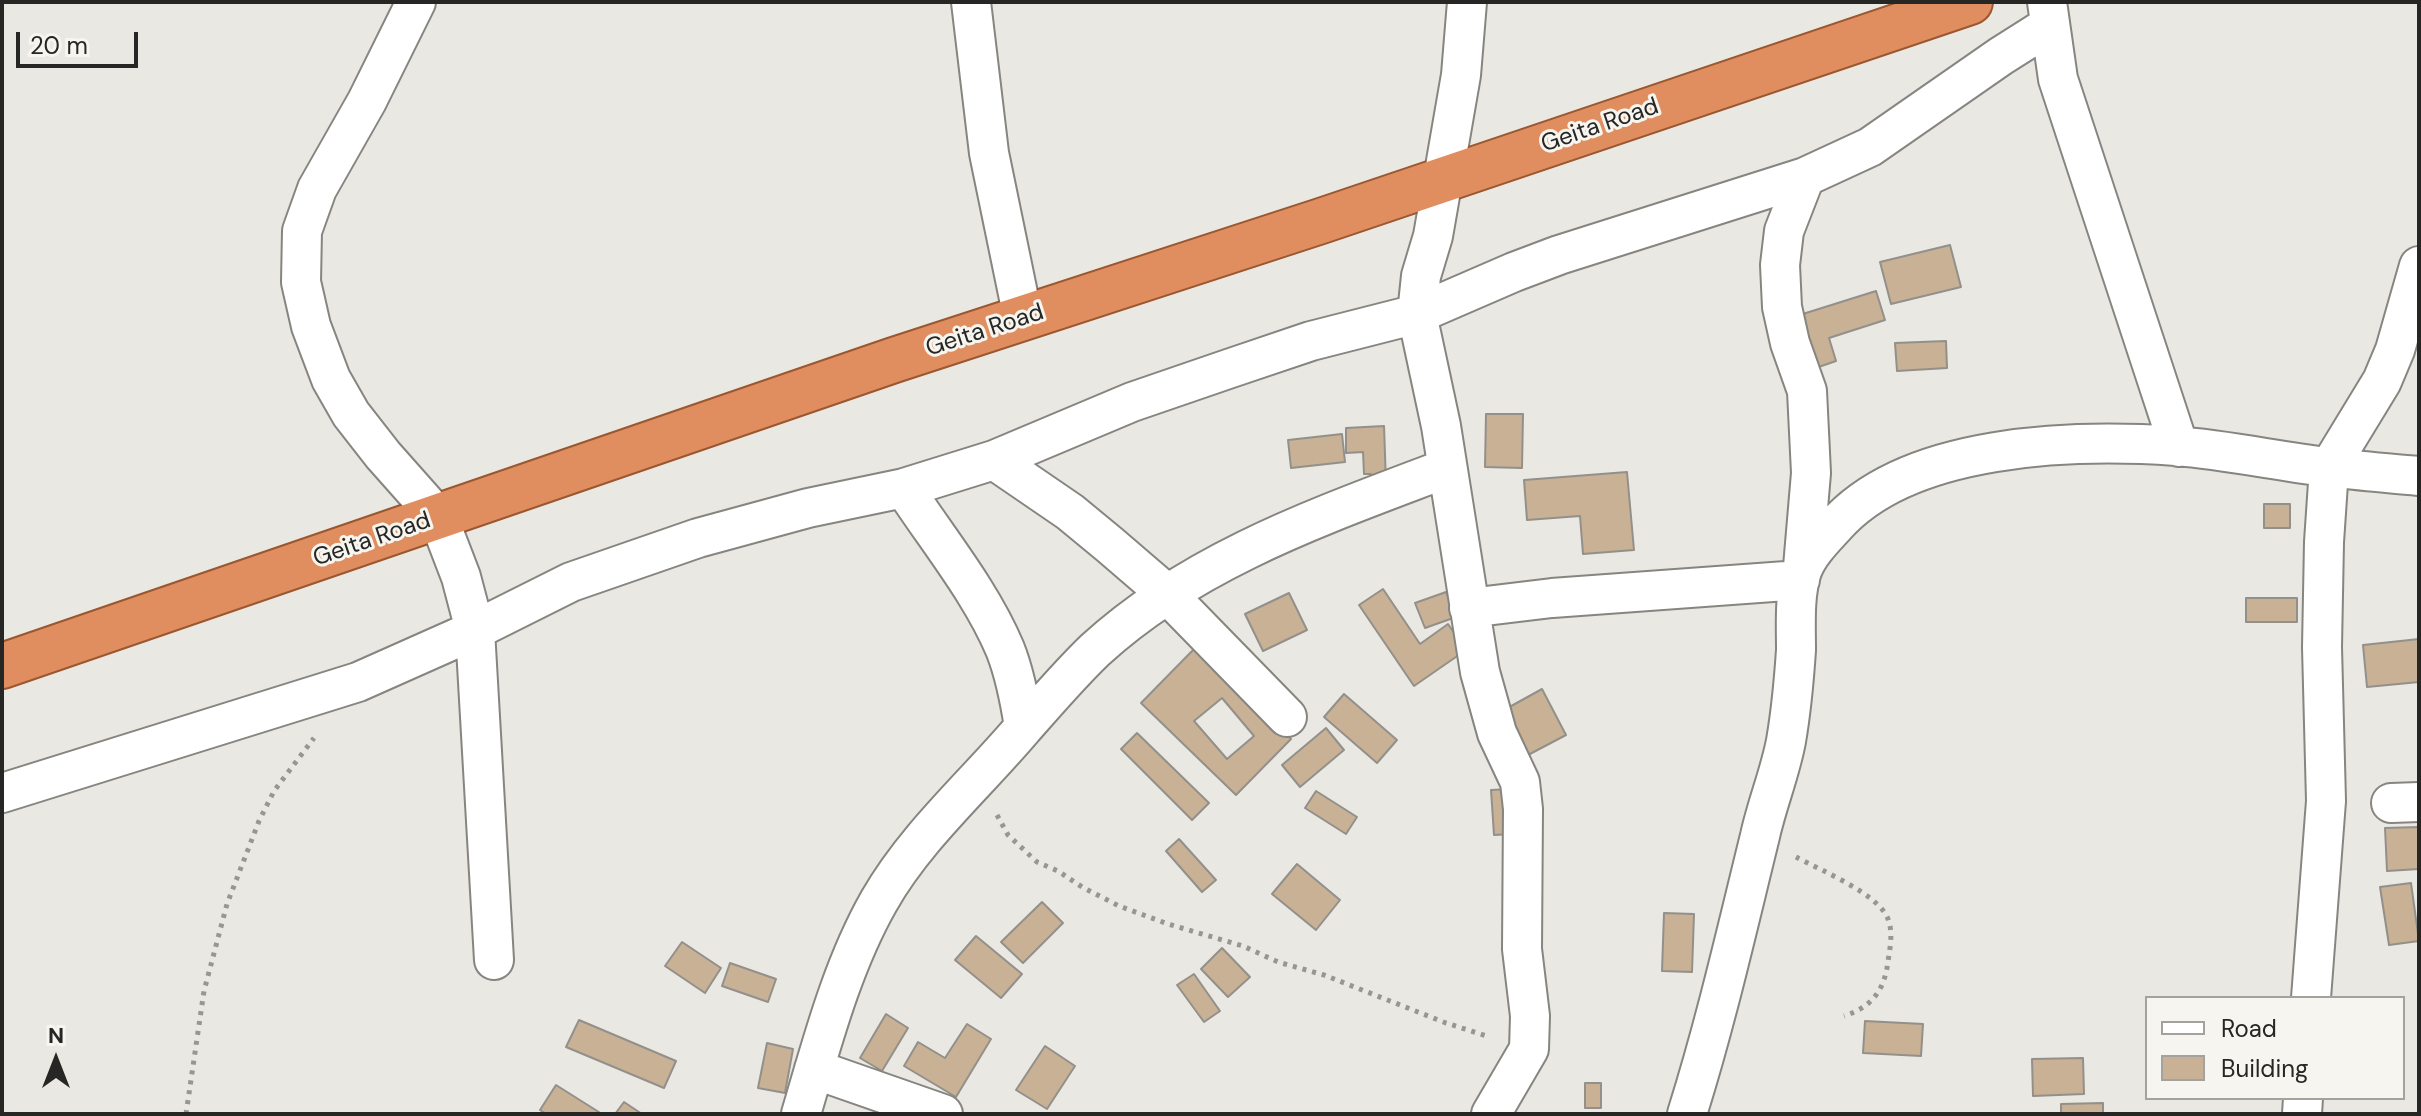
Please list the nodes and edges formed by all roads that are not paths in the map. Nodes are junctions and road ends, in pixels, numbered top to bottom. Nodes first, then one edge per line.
1 (416, 2) edge
2 (971, 2) edge
3 (1467, 2) edge
4 (1970, 2) edge
5 (2048, 14) edge
6 (1805, 177) junction
7 (1444, 178) junction
8 (2419, 266) edge
9 (1417, 314) junction
10 (1023, 318) junction
11 (2179, 447) junction
12 (994, 460) junction
13 (1447, 468) junction
14 (2329, 468) junction
15 (2419, 476) edge
16 (904, 488) junction
17 (438, 517) junction
18 (1802, 573) junction
19 (1167, 594) junction
20 (1469, 608) junction
21 (475, 630) junction
22 (2, 666) edge
23 (1287, 717) dead end
24 (1024, 727) junction
25 (2, 793) edge
26 (494, 960) dead end
27 (2311, 996) edge
28 (814, 1069) junction
29 (801, 1114) edge
30 (943, 1114) edge
31 (1491, 1114) edge
32 (1687, 1114) edge

1 - 17 street
2 - 10 street
3 - 7 street
4 - 7 highway, Geita Road
5 - 6 street
5 - 11 street
6 - 9 street
6 - 18 street
7 - 9 street
7 - 10 highway, Geita Road
8 - 14 street
9 - 12 street
9 - 13 street
10 - 17 highway, Geita Road
11 - 14 street
11 - 18 street
12 - 16 street
12 - 19 street
13 - 19 street
13 - 20 street
14 - 15 street
14 - 27 street
16 - 21 street
16 - 24 street
17 - 21 street
17 - 22 highway, Geita Road
18 - 20 street
18 - 32 street
19 - 23 street
19 - 24 street
20 - 31 street
21 - 25 street
21 - 26 street
24 - 28 street
28 - 29 street
28 - 30 street

